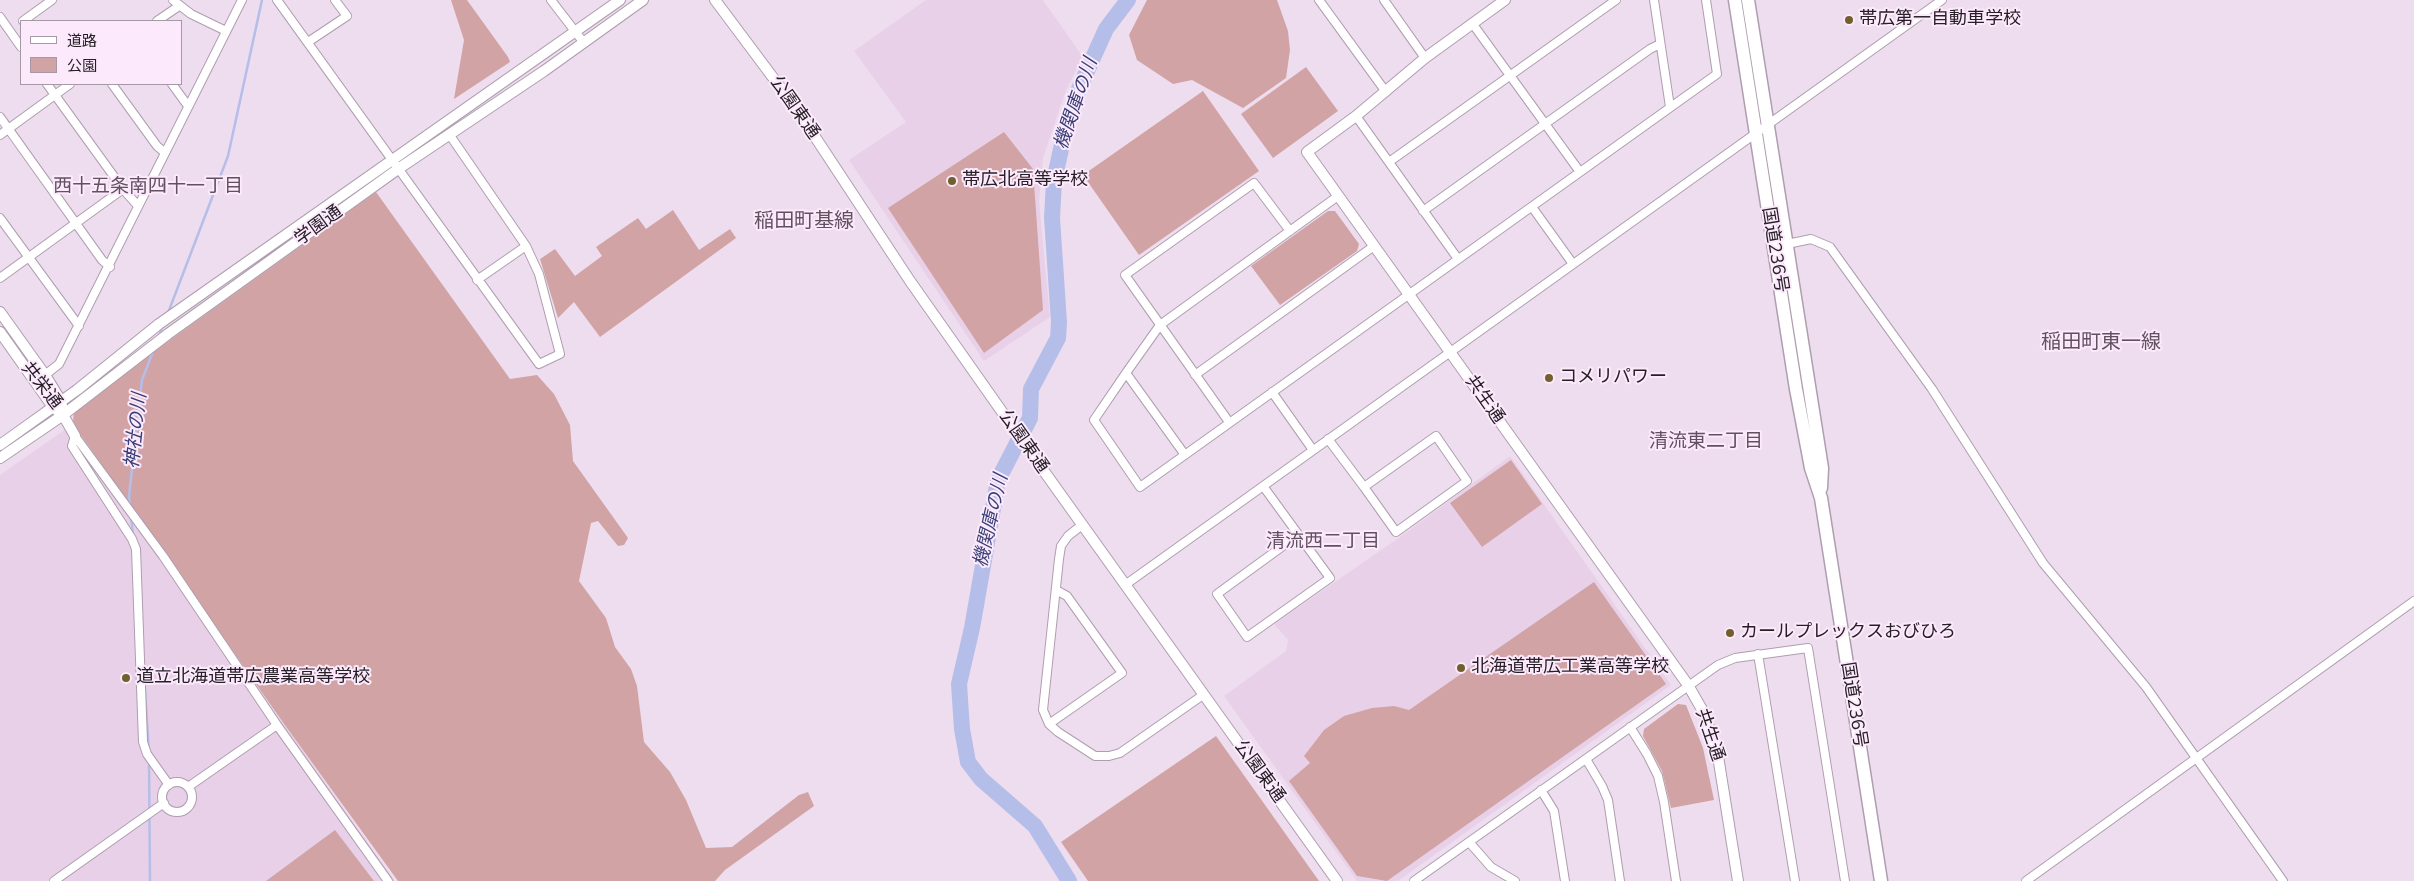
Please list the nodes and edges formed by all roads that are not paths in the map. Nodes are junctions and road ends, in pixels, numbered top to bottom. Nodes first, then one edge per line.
1 (52, 0) edge
2 (173, 0) edge
3 (242, 0) edge
4 (277, 0) edge
5 (336, 0) edge
6 (551, 0) edge
7 (620, 0) edge
8 (643, 0) edge
9 (715, 0) edge
10 (1318, 0) edge
11 (1504, 0) edge
12 (1616, 0) edge
13 (1654, 0) edge
14 (1706, 0) edge
15 (1735, 0) edge
16 (1748, 0) edge
17 (1942, 0) edge
18 (1388, 1) edge
19 (179, 6) junction
20 (0, 17) edge
21 (25, 20) edge
22 (158, 20) edge
23 (1472, 23) junction
24 (20, 24) edge
25 (10, 31) junction
26 (226, 31) junction
27 (575, 32) junction
28 (308, 42) junction
29 (584, 43) junction
30 (1660, 44) junction
31 (20, 46) edge
32 (1425, 58) junction
33 (1511, 75) junction
34 (48, 85) edge
35 (69, 85) edge
36 (113, 85) edge
37 (173, 85) edge
38 (1386, 92) junction
39 (54, 95) junction
40 (188, 106) junction
41 (1670, 107) junction
42 (0, 116) edge
43 (1356, 116) junction
44 (1546, 125) junction
45 (1768, 126) junction
46 (8, 128) junction
47 (0, 134) edge
48 (449, 134) junction
49 (1756, 134) junction
50 (164, 152) junction
51 (391, 160) junction
52 (1389, 162) junction
53 (398, 169) junction
54 (1580, 172) junction
55 (123, 189) junction
56 (1338, 196) junction
57 (138, 206) junction
58 (1532, 207) junction
59 (1423, 211) junction
60 (0, 218) edge
61 (76, 222) junction
62 (1290, 231) junction
63 (1788, 245) junction
64 (526, 246) junction
65 (1374, 246) junction
66 (1773, 247) junction
67 (28, 258) junction
68 (1458, 260) junction
69 (1573, 264) junction
70 (110, 267) junction
71 (0, 278) edge
72 (477, 280) junction
73 (1409, 294) junction
74 (0, 312) edge
75 (1160, 325) junction
76 (79, 326) junction
77 (1, 336) edge
78 (1450, 352) junction
79 (1126, 373) junction
80 (45, 375) junction
81 (1195, 375) junction
82 (36, 382) junction
83 (1272, 392) junction
84 (57, 404) junction
85 (62, 415) junction
86 (1229, 422) junction
87 (75, 436) junction
88 (1328, 439) junction
89 (0, 445) edge
90 (1313, 450) junction
91 (1185, 455) junction
92 (0, 458) edge
93 (1264, 486) junction
94 (1364, 488) junction
95 (1821, 498) junction
96 (1082, 525) junction
97 (1298, 535) junction
98 (1125, 585) junction
99 (1056, 590) junction
100 (2414, 600) edge
101 (1758, 654) junction
102 (1688, 685) junction
103 (1203, 695) junction
104 (1050, 724) junction
105 (277, 725) junction
106 (1630, 727) junction
107 (2198, 757) junction
108 (1586, 759) junction
109 (168, 785) junction
110 (188, 787) junction
111 (1541, 790) junction
112 (164, 803) junction
113 (1469, 842) junction
114 (1418, 880) edge
115 (54, 881) edge
116 (388, 881) edge
117 (1337, 881) edge
118 (1515, 881) edge
119 (1565, 881) edge
120 (1620, 881) edge
121 (1676, 881) edge
122 (1738, 881) edge
123 (1795, 881) edge
124 (1845, 881) edge
125 (1881, 881) edge
126 (2026, 881) edge
127 (2283, 881) edge

1 - 21 street
2 - 19 street
3 - 26 street
4 - 28 street
5 - 28 street
6 - 27 street
7 - 27 street, 学園通
8 - 29 street, 学園通
9 - 96 street, 公園東通
10 - 38 street
11 - 23 street, 共生通
12 - 33 street
13 - 30 street
14 - 41 street
15 - 49 highway, 国道236号
16 - 45 highway, 国道236号
17 - 45 street
18 - 32 street
19 - 22 street
19 - 26 street
20 - 25 street
23 - 32 street, 共生通
23 - 33 street
24 - 25 street
25 - 31 street
26 - 40 street
27 - 29 street
27 - 51 street, 学園通
28 - 51 street
29 - 48 street, 学園通
30 - 41 street
30 - 44 street
32 - 38 street, 共生通
33 - 44 street
33 - 52 street
34 - 39 street
35 - 39 street
36 - 50 street
37 - 40 street
38 - 43 street, 共生通
39 - 46 street
39 - 55 street
40 - 50 street
41 - 54 street
42 - 46 street
43 - 52 street
43 - 56 street, 共生通
44 - 54 street
44 - 59 street
45 - 49 street
45 - 63 highway, 国道236号
46 - 47 street
46 - 61 street
48 - 53 street, 学園通
48 - 64 street
49 - 66 highway, 国道236号
49 - 69 street
50 - 57 street
51 - 53 street
51 - 84 street, 学園通
52 - 59 street
53 - 72 street
53 - 85 street, 学園通
54 - 58 street
55 - 57 street
55 - 61 street
56 - 62 street
56 - 65 street, 共生通
57 - 70 street
58 - 68 street
58 - 69 street
59 - 68 street
60 - 67 street
61 - 67 street
61 - 70 street
62 - 75 street
62 - 75 street
63 - 66 street
63 - 95 highway, 国道236号
63 - 107 street
64 - 72 street
64 - 72 street
65 - 73 street, 共生通
65 - 81 street
66 - 95 highway, 国道236号
67 - 71 street
67 - 76 street
68 - 73 street
69 - 78 street
70 - 76 street
73 - 78 street, 共生通
73 - 83 street
74 - 80 street, 共栄通
75 - 79 street
75 - 81 street
76 - 80 street
77 - 82 street, 共栄通
78 - 88 street
78 - 102 street, 共生通
79 - 91 street
79 - 91 street
80 - 82 street
80 - 84 street, 共栄通
81 - 86 street
82 - 84 street, 共栄通
83 - 86 street
83 - 90 street
84 - 85 street, 共栄通
84 - 89 street, 学園通
85 - 87 street, 共栄通
85 - 92 street, 学園通
86 - 91 street
87 - 105 street
87 - 109 street
88 - 90 street
88 - 94 street
90 - 93 street
93 - 97 street
93 - 98 street
94 - 94 street
95 - 125 highway, 国道236号
96 - 98 street, 公園東通
96 - 99 street
97 - 97 street
98 - 103 street, 公園東通
99 - 104 street
99 - 104 street
100 - 107 street
101 - 102 street
101 - 123 street
101 - 124 street
102 - 106 street
102 - 122 street, 共生通
103 - 104 street
103 - 117 street, 公園東通
105 - 110 street
105 - 116 street
106 - 108 street
106 - 121 street
107 - 126 street
107 - 127 street
108 - 111 street
108 - 120 street
109 - 110 street
109 - 112 street
110 - 112 street
111 - 113 street
111 - 119 street
112 - 115 street
113 - 114 street
113 - 118 street

